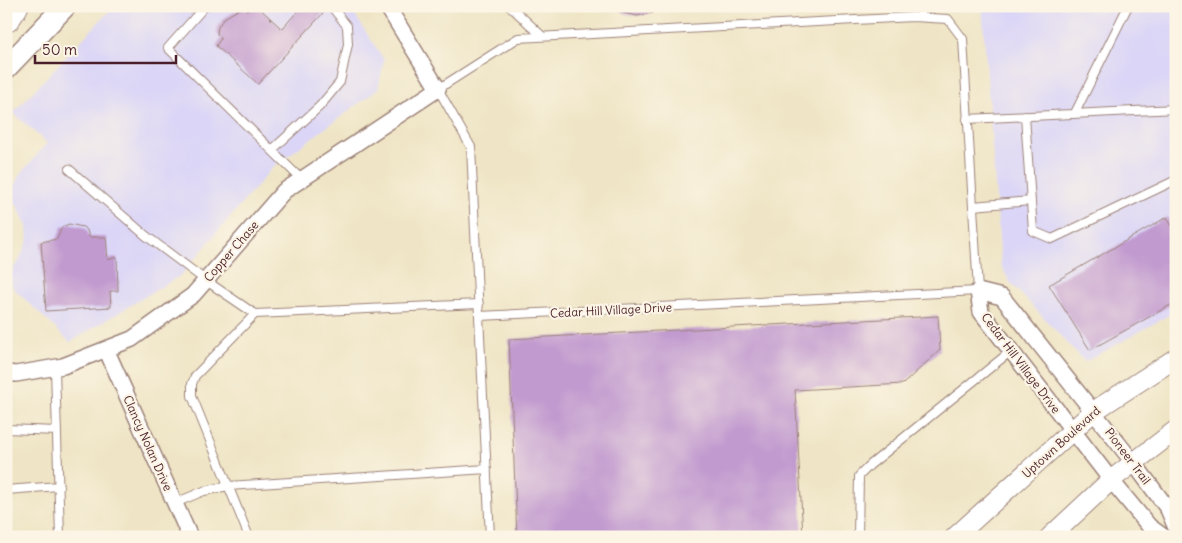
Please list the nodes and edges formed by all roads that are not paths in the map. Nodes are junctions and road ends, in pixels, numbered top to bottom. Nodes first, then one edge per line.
1 (14, 6) edge
2 (65, 6) edge
3 (205, 6) edge
4 (331, 6) edge
5 (387, 6) edge
6 (510, 6) edge
7 (920, 6) edge
8 (1128, 6) edge
9 (921, 17) junction
10 (6, 18) edge
11 (542, 36) junction
12 (6, 68) edge
13 (438, 89) junction
14 (1176, 109) edge
15 (1075, 113) junction
16 (1026, 116) junction
17 (967, 119) junction
18 (272, 150) junction
19 (69, 169) dead end
20 (301, 179) junction
21 (1176, 180) edge
22 (1031, 201) junction
23 (973, 206) junction
24 (205, 280) junction
25 (978, 291) junction
26 (479, 304) junction
27 (255, 314) junction
28 (480, 316) junction
29 (106, 349) junction
30 (1011, 351) junction
31 (1176, 358) edge
32 (55, 368) junction
33 (6, 373) edge
34 (1094, 411) junction
35 (6, 429) edge
36 (1176, 430) edge
37 (57, 431) junction
38 (1072, 432) junction
39 (1133, 462) junction
40 (487, 469) junction
41 (1111, 480) junction
42 (59, 486) junction
43 (228, 486) junction
44 (6, 490) edge
45 (175, 503) junction
46 (1176, 528) edge
47 (60, 537) edge
48 (190, 537) edge
49 (249, 537) edge
50 (490, 537) edge
51 (858, 537) edge
52 (955, 537) edge
53 (1050, 537) edge
54 (1164, 537) edge

1 - 10 highway
2 - 12 main road
3 - 18 lane
4 - 18 lane
5 - 13 street
6 - 11 lane
7 - 9 lane
8 - 15 lane
9 - 11 lane
9 - 17 lane
11 - 13 lane
13 - 20 street, Copper Chase
13 - 26 lane
14 - 15 lane
15 - 16 lane
16 - 17 lane
16 - 22 lane
17 - 23 lane
18 - 20 lane
19 - 24 lane
20 - 24 street, Copper Chase
21 - 22 lane
22 - 23 lane
23 - 25 lane
24 - 27 lane
24 - 29 street, Copper Chase
25 - 28 lane, Cedar Hill Village Drive
25 - 30 street, Cedar Hill Village Drive
25 - 34 street, Cedar Hill Village Drive
26 - 27 lane
26 - 28 lane
27 - 43 lane
28 - 40 lane
29 - 32 street, Copper Chase
29 - 45 street, Clancy Nolan Drive
30 - 38 street, Cedar Hill Village Drive
30 - 51 lane
31 - 34 street, Uptown Boulevard
32 - 33 street, Copper Chase
32 - 37 lane
34 - 38 street, Uptown Boulevard
34 - 39 street, Pioneer Trail
35 - 37 lane
36 - 39 street
37 - 42 lane
38 - 41 street
38 - 52 street, Uptown Boulevard
39 - 41 street
39 - 46 street, Pioneer Trail
40 - 43 lane
40 - 50 lane
41 - 53 street
41 - 54 street
42 - 44 lane
42 - 47 lane
43 - 45 lane
43 - 49 lane
45 - 48 street, Clancy Nolan Drive

